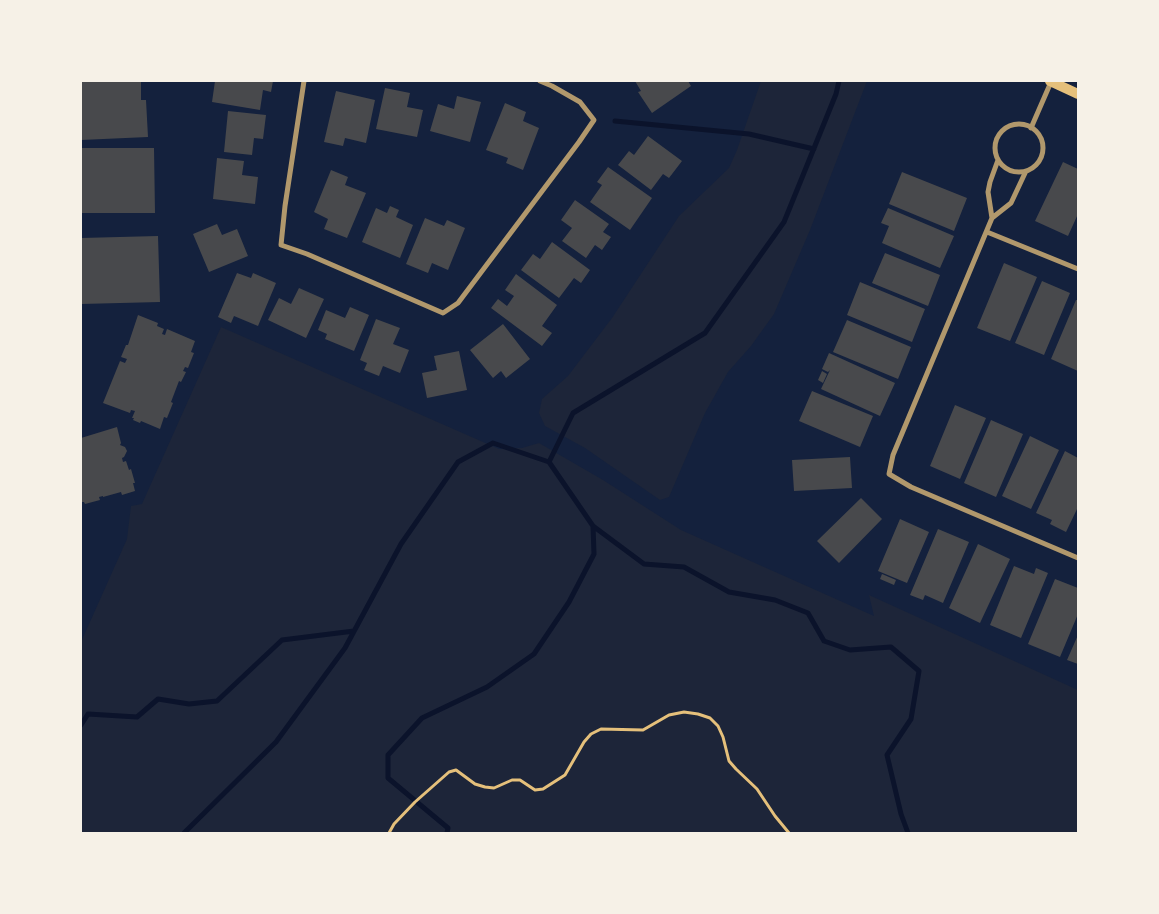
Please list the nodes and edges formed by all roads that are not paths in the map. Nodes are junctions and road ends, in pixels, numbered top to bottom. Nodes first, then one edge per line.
1 (304, 81) edge
2 (540, 81) edge
3 (1050, 82) edge
4 (1078, 94) edge
5 (1031, 128) junction
6 (998, 160) junction
7 (1026, 171) junction
8 (992, 218) junction
9 (987, 232) junction
10 (1078, 270) edge
11 (1078, 558) edge

1 - 2 street
3 - 4 main road
3 - 5 street
5 - 6 street
5 - 7 street
6 - 7 street
6 - 8 street
7 - 8 street
8 - 9 street
9 - 10 street
9 - 11 street

